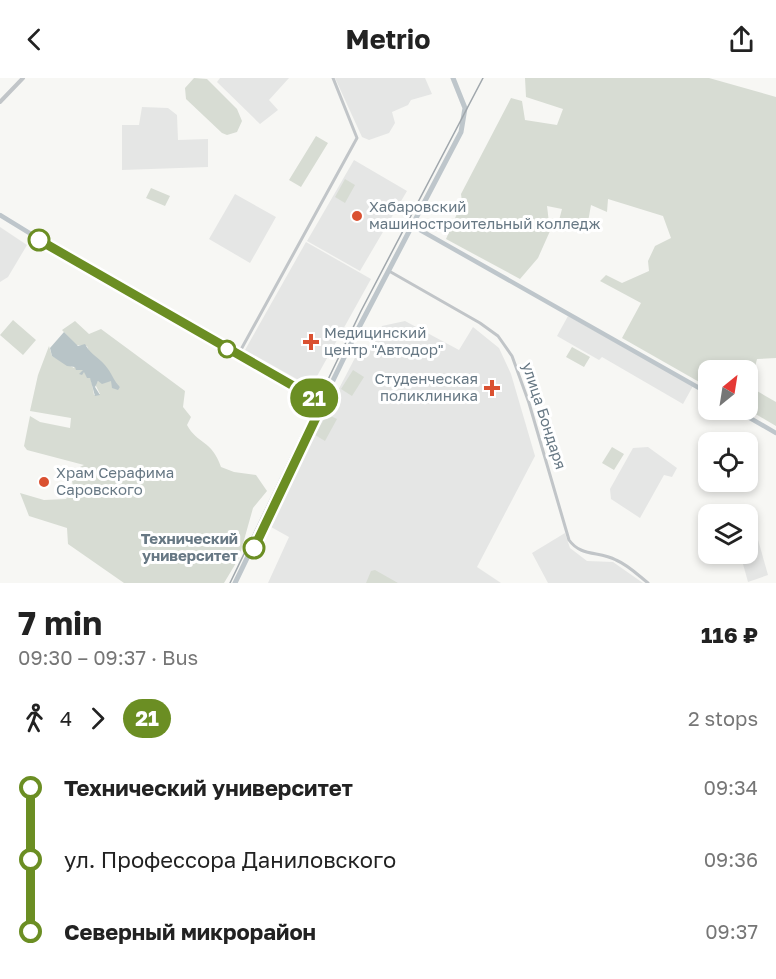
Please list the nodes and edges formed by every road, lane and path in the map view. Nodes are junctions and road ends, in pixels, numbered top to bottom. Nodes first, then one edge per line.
1 (23, 78) edge
2 (333, 78) edge
3 (453, 78) edge
4 (0, 102) edge
5 (0, 215) edge
6 (413, 226) junction
7 (389, 271) junction
8 (238, 355) junction
9 (698, 387) edge
10 (323, 403) junction
11 (754, 420) edge
12 (776, 432) edge
13 (235, 583) edge
14 (648, 583) edge

1 - 4 street
2 - 8 street
3 - 6 main road
5 - 8 main road
6 - 7 main road
6 - 9 main road
7 - 10 main road
7 - 14 street, улица Бондаря
8 - 10 main road
10 - 13 main road
11 - 12 main road

